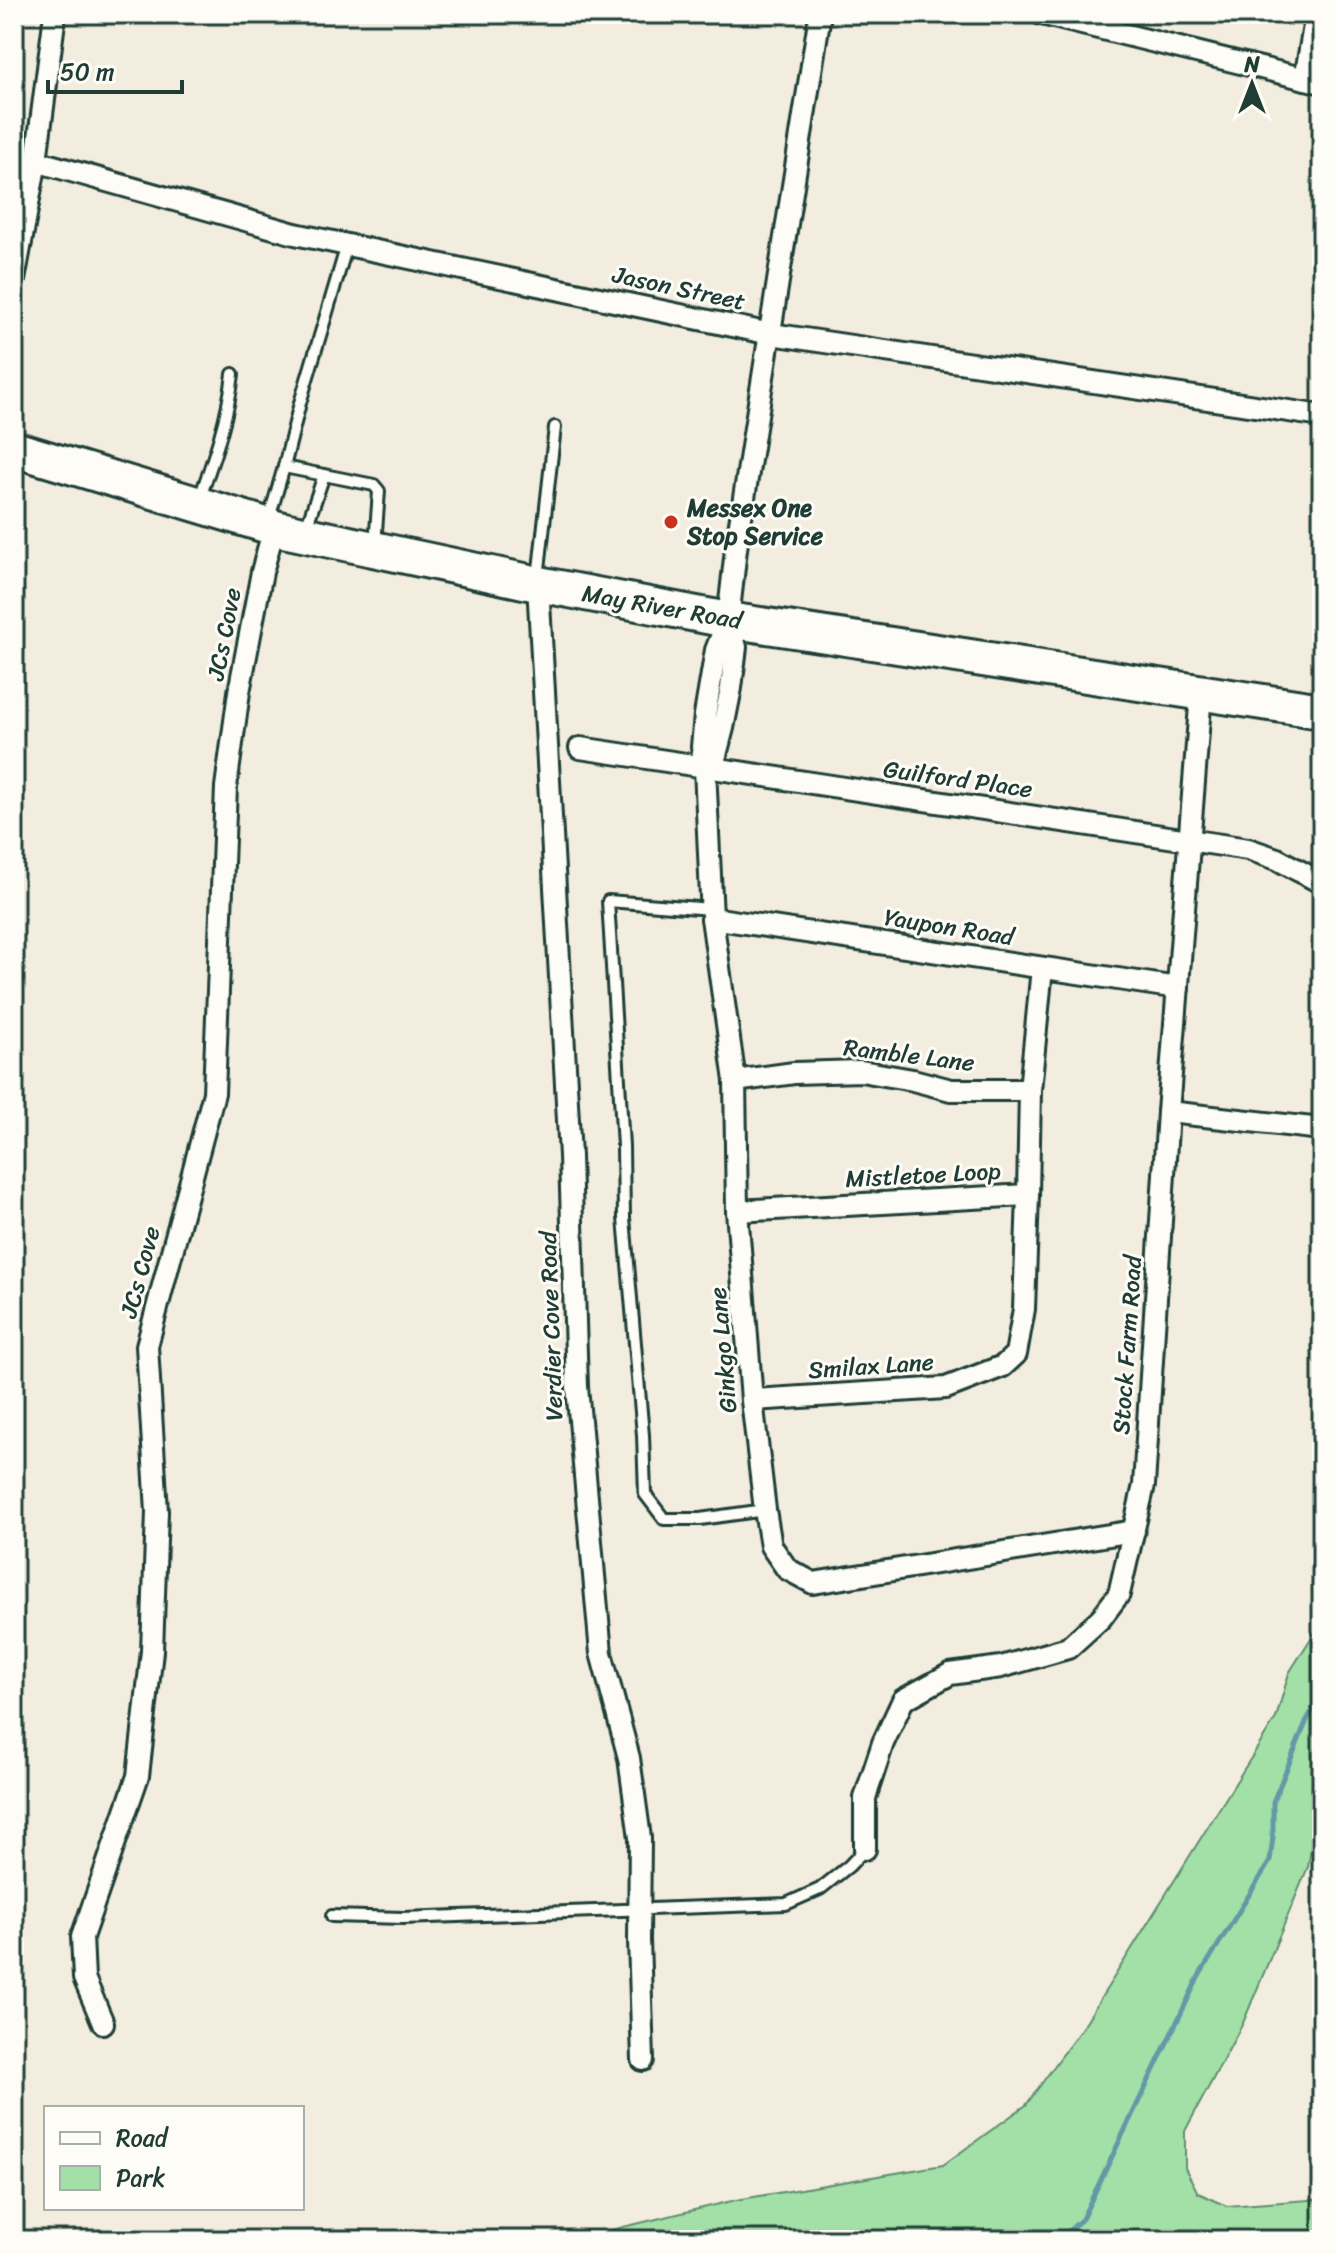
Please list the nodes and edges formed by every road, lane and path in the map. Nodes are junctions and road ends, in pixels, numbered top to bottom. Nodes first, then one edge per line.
1 (55, 14) edge
2 (820, 14) edge
3 (1041, 14) edge
4 (1316, 14) edge
5 (1314, 81) edge
6 (36, 161) junction
7 (347, 245) junction
8 (14, 280) edge
9 (771, 334) junction
10 (233, 374) dead end
11 (1322, 416) edge
12 (555, 427) dead end
13 (14, 449) edge
14 (284, 467) junction
15 (324, 475) junction
16 (197, 505) junction
17 (281, 529) junction
18 (375, 550) junction
19 (538, 584) junction
20 (728, 620) junction
21 (1201, 693) junction
22 (1322, 711) edge
23 (580, 748) dead end
24 (705, 768) junction
25 (1189, 840) junction
26 (1322, 883) edge
27 (712, 913) junction
28 (1042, 968) junction
29 (1178, 988) junction
30 (735, 1081) junction
31 (1030, 1090) junction
32 (1168, 1112) junction
33 (1322, 1129) edge
34 (1028, 1195) junction
35 (737, 1211) junction
36 (752, 1400) junction
37 (765, 1510) junction
38 (1134, 1531) junction
39 (865, 1849) joint
40 (640, 1909) junction
41 (332, 1916) dead end
42 (103, 2023) dead end
43 (643, 2060) dead end

1 - 6 street
2 - 9 street, Ginkgo Lane
3 - 5 street
4 - 5 street
6 - 7 street, Jason Street
6 - 8 street
7 - 9 street, Jason Street
7 - 14 lane
9 - 11 street, Jason Street
9 - 20 street, Ginkgo Lane
10 - 16 lane
12 - 19 lane
13 - 16 main road, May River Road
14 - 15 lane
14 - 17 lane
15 - 17 lane
15 - 18 lane
16 - 17 main road, May River Road
17 - 18 main road, May River Road
17 - 42 street, JCs Cove
18 - 19 main road, May River Road
19 - 20 main road, May River Road
19 - 40 street, Verdier Cove Road
20 - 21 main road, May River Road
20 - 24 street, Ginkgo Lane
21 - 22 main road, May River Road
21 - 25 street, Stock Farm Road
23 - 24 street, Guilford Place
24 - 25 street, Guilford Place
24 - 27 street, Ginkgo Lane
25 - 26 street, Guilford Place
25 - 29 street, Stock Farm Road
27 - 28 street, Yaupon Road
27 - 30 street, Ginkgo Lane
27 - 37 lane
28 - 29 street, Yaupon Road
28 - 31 street, Mistletoe Loop
29 - 32 street, Stock Farm Road
30 - 31 street, Ramble Lane
30 - 35 street, Ginkgo Lane
31 - 34 street, Mistletoe Loop
32 - 33 street
32 - 38 street, Stock Farm Road
34 - 35 street, Mistletoe Loop
34 - 36 street, Smilax Lane
35 - 36 street, Ginkgo Lane
36 - 37 street, Ginkgo Lane
37 - 38 street, Ginkgo Lane
38 - 39 street, Stock Farm Road
39 - 40 lane
40 - 41 lane
40 - 43 street, Verdier Cove Road

